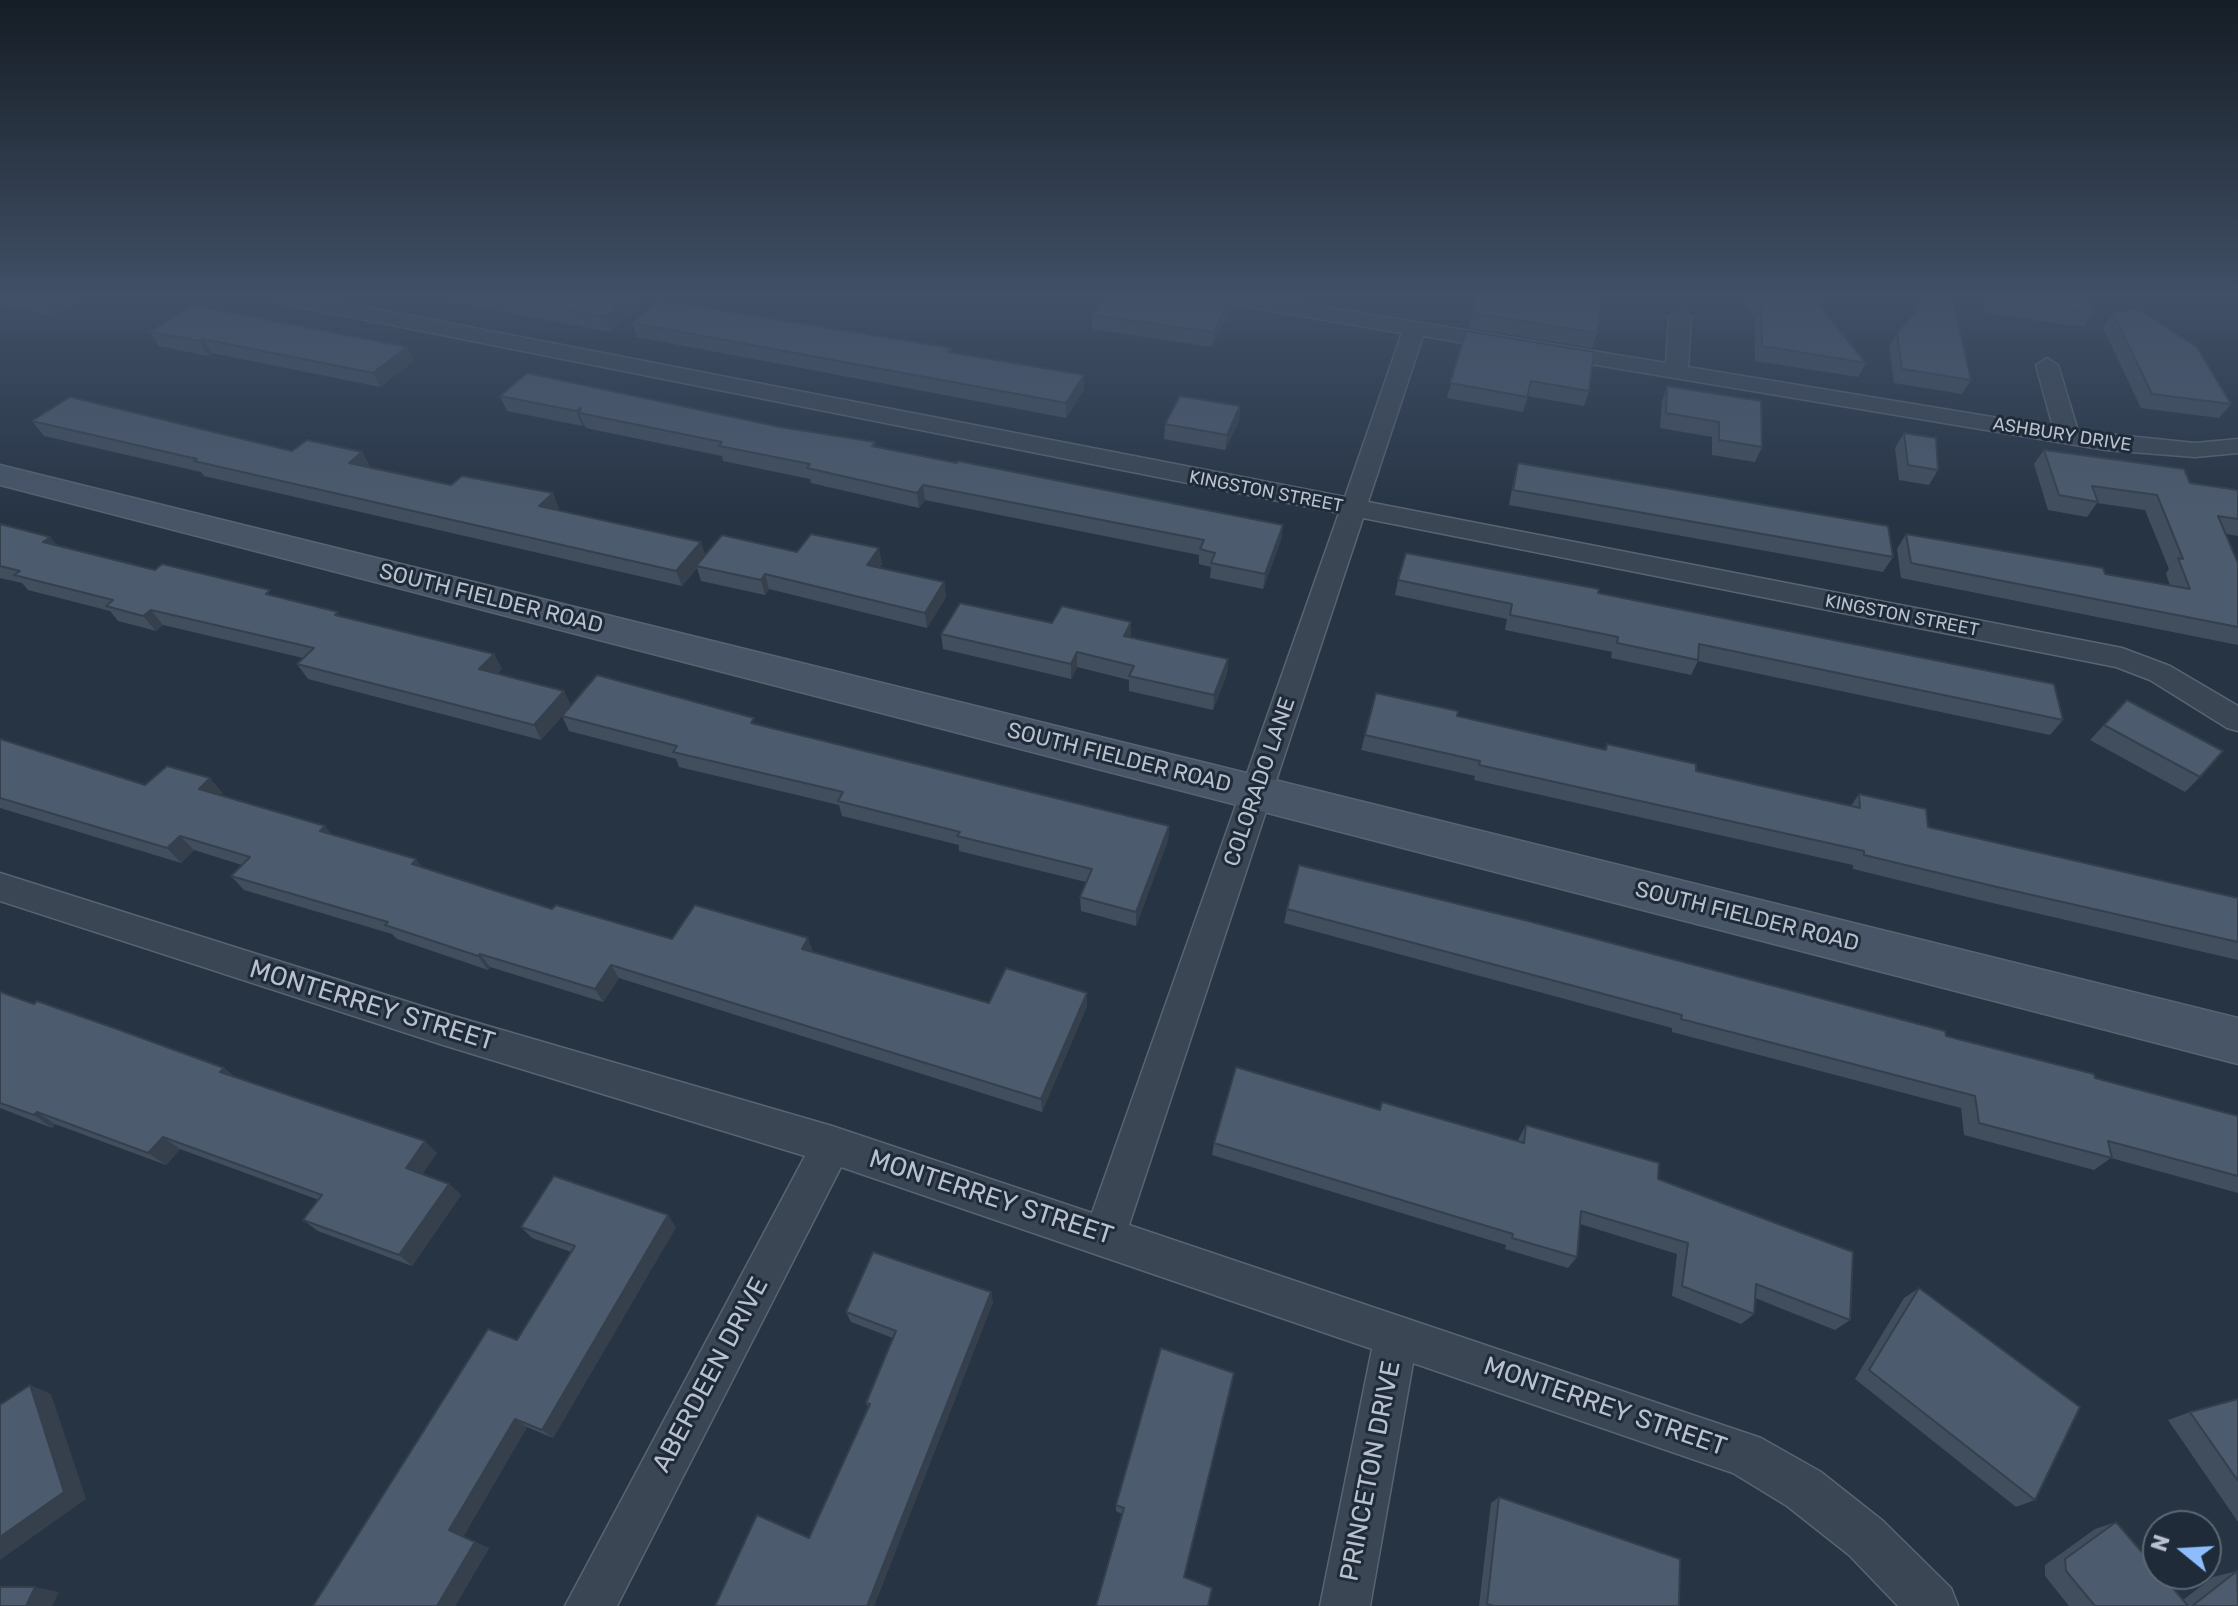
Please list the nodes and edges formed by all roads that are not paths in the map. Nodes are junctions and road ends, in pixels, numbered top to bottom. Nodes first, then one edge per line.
1 (660, 372) edge
2 (1400, 372) edge
3 (1677, 372) edge
4 (2049, 372) edge
5 (2068, 437) junction
6 (2238, 446) edge
7 (0, 475) edge
8 (1353, 509) junction
9 (2238, 720) edge
10 (1257, 793) junction
11 (0, 887) edge
12 (2238, 1041) edge
13 (832, 1145) junction
14 (1105, 1236) junction
15 (1396, 1336) junction
16 (590, 1606) edge
17 (1345, 1606) edge
18 (1933, 1606) edge

1 - 8 street, KINGSTON STREET
2 - 8 street, COLORADO LANE
3 - 5 street, ASHBURY DRIVE
4 - 5 street
5 - 6 street, ASHBURY DRIVE
7 - 10 street, SOUTH FIELDER ROAD
8 - 9 street, KINGSTON STREET
8 - 10 street, COLORADO LANE
10 - 12 street, SOUTH FIELDER ROAD
10 - 14 street, COLORADO LANE
11 - 13 street, MONTERREY STREET
13 - 14 street, MONTERREY STREET
13 - 16 street, ABERDEEN DRIVE
14 - 15 street, MONTERREY STREET
15 - 17 street, PRINCETON DRIVE
15 - 18 street, MONTERREY STREET

